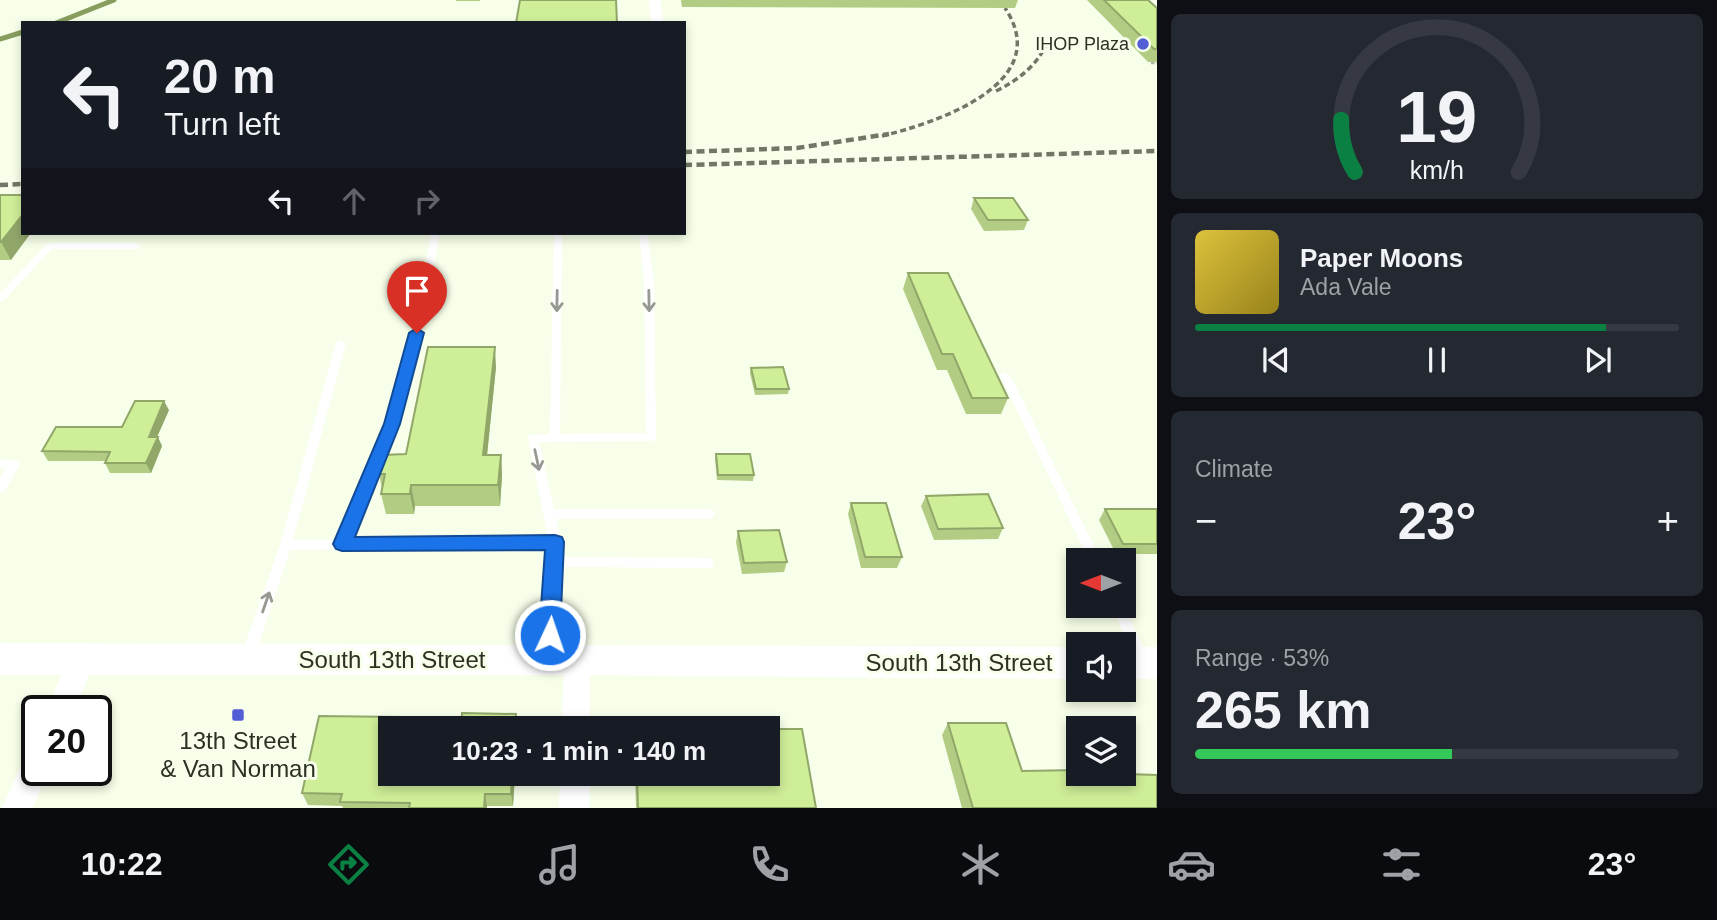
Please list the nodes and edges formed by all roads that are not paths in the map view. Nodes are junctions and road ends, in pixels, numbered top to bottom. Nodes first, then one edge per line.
1 (654, 0) edge
2 (658, 21) edge
3 (436, 235) edge
4 (558, 235) edge
5 (643, 235) edge
6 (137, 246) dead end
7 (0, 299) edge
8 (341, 343) dead end
9 (1005, 375) dead end
10 (555, 438) junction
11 (0, 463) edge
12 (0, 489) edge
13 (549, 514) junction
14 (709, 514) dead end
15 (555, 542) junction
16 (342, 544) junction
17 (286, 545) junction
18 (1089, 548) edge
19 (554, 562) junction
20 (708, 563) dead end
21 (1122, 618) edge
22 (0, 659) edge
23 (83, 659) junction
24 (247, 659) junction
25 (563, 659) junction
26 (1066, 663) edge
27 (1142, 663) edge
28 (67, 695) edge
29 (574, 716) edge
30 (27, 786) edge
31 (575, 786) edge
32 (17, 808) edge
33 (574, 808) edge

1 - 2 street
3 - 16 lane
4 -> 10 lane
5 -> 10 lane
6 - 7 lane
8 - 17 lane
9 - 18 lane
10 -> 13 lane
11 - 12 lane
13 - 14 lane
13 - 15 lane
15 - 16 lane
15 - 19 lane
16 - 17 lane
24 -> 17 lane
19 - 20 lane
19 - 25 lane
21 - 27 lane
22 - 23 street, South 13th Street
23 - 24 street, South 13th Street
23 - 28 street
24 - 25 street, South 13th Street
25 - 26 street, South 13th Street
25 - 29 street
30 - 32 street
31 - 33 street

